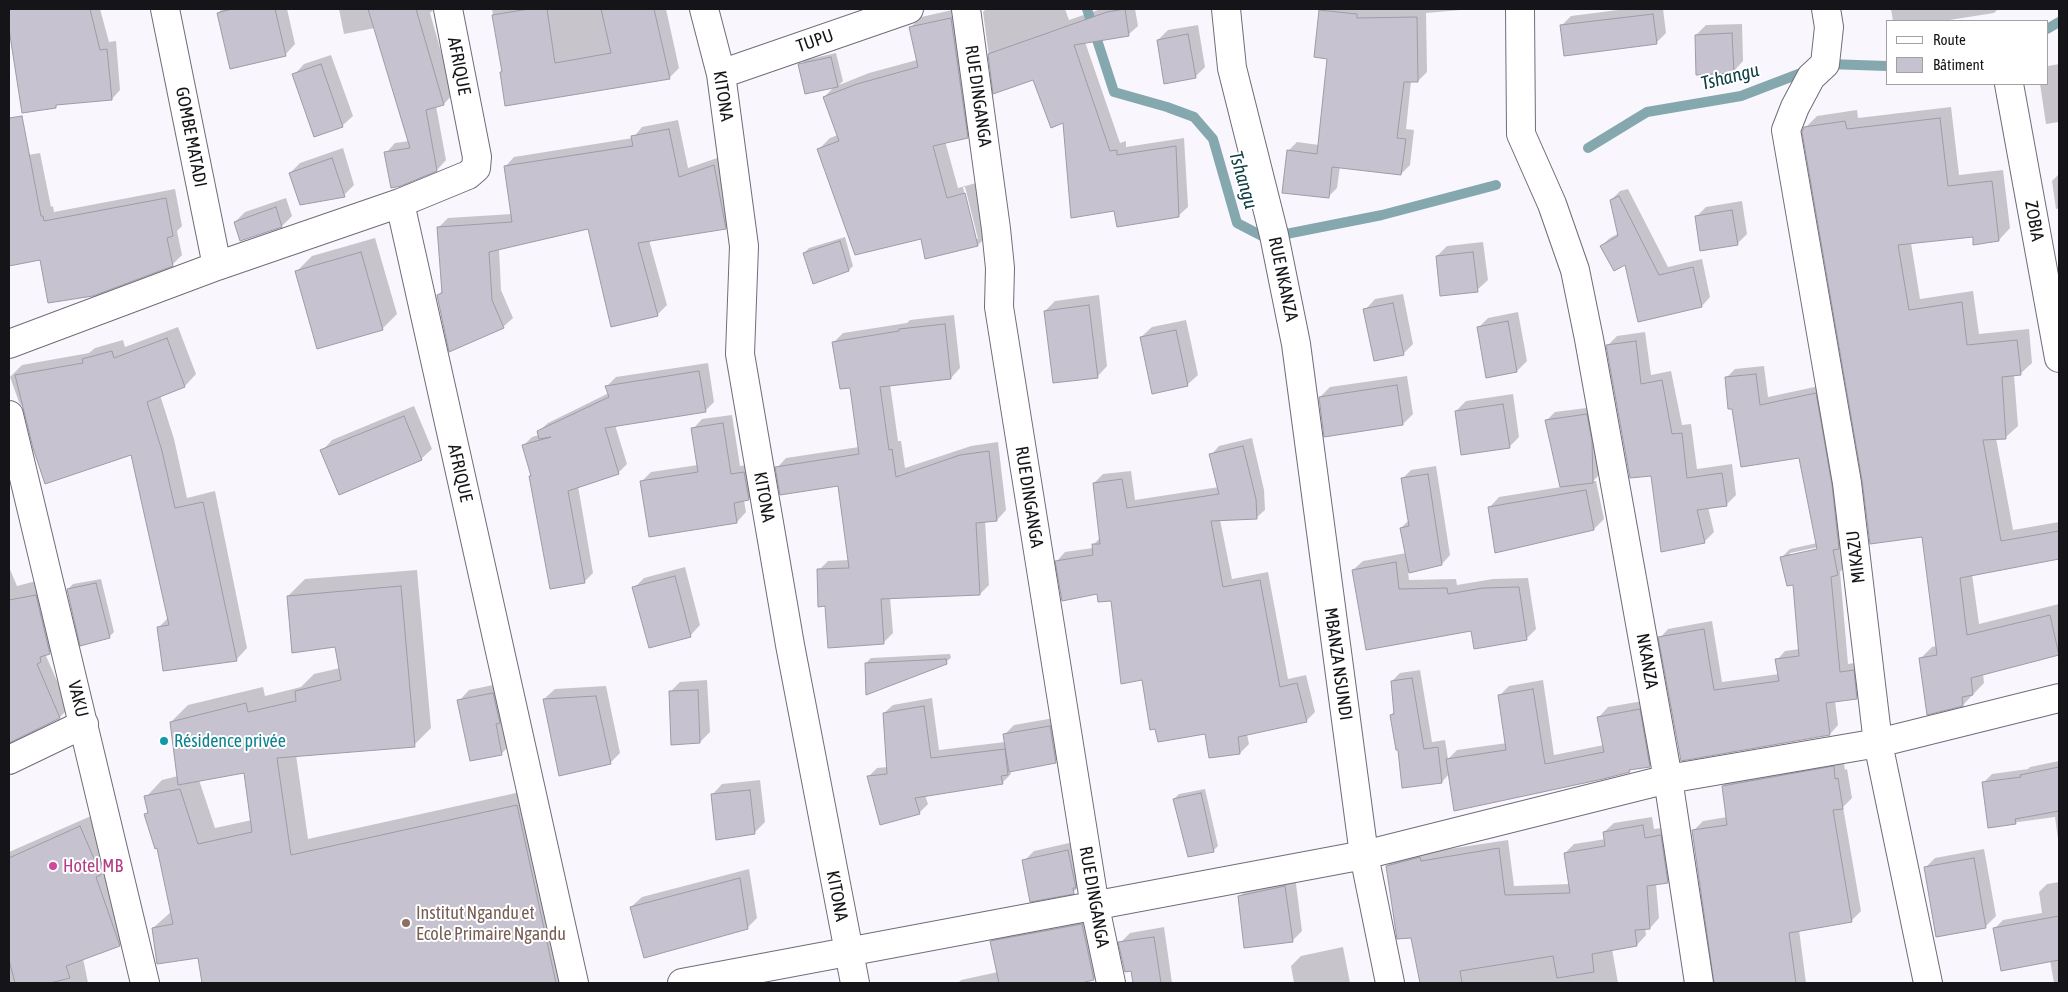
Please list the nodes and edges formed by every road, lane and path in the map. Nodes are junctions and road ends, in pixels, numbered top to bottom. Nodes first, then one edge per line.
1 (165, 9) edge
2 (448, 9) edge
3 (704, 9) edge
4 (909, 9) edge
5 (966, 9) edge
6 (1226, 9) edge
7 (1520, 9) edge
8 (1826, 9) edge
9 (721, 74) junction
10 (2009, 85) edge
11 (400, 203) junction
12 (2048, 230) edge
13 (216, 266) junction
14 (9, 344) edge
15 (1296, 344) joint
16 (2059, 358) edge
17 (9, 415) edge
18 (2059, 698) edge
19 (84, 724) junction
20 (1878, 743) junction
21 (9, 760) edge
22 (1668, 779) junction
23 (1364, 855) junction
24 (1095, 906) junction
25 (848, 953) junction
26 (145, 983) edge
27 (574, 983) edge
28 (682, 983) edge
29 (855, 983) edge
30 (1111, 983) edge
31 (1390, 983) edge
32 (1699, 983) edge
33 (1928, 983) edge

1 - 13 street, GOMBE MATADI
2 - 11 street, AFRIQUE
3 - 9 street, KITONA
4 - 9 street, TUPU
5 - 24 street, RUE DINGANGA
6 - 15 street, RUE NKANZA
7 - 22 street, NKANZA
8 - 20 street, MIKAZU
9 - 25 street, KITONA
10 - 12 street, ZOBIA
11 - 13 street
11 - 27 street, AFRIQUE
12 - 16 street, ZOBIA
13 - 14 street
15 - 23 street, MBANZA NSUNDI
17 - 19 street, VAKU
18 - 20 street
19 - 21 street
19 - 26 street, VAKU
20 - 22 street
20 - 33 street, MIKAZU
22 - 23 street
22 - 32 street, NKANZA
23 - 24 street
23 - 31 street, MBANZA NSUNDI
24 - 25 street
24 - 30 street, RUE DINGANGA
25 - 28 street
25 - 29 street, KITONA

